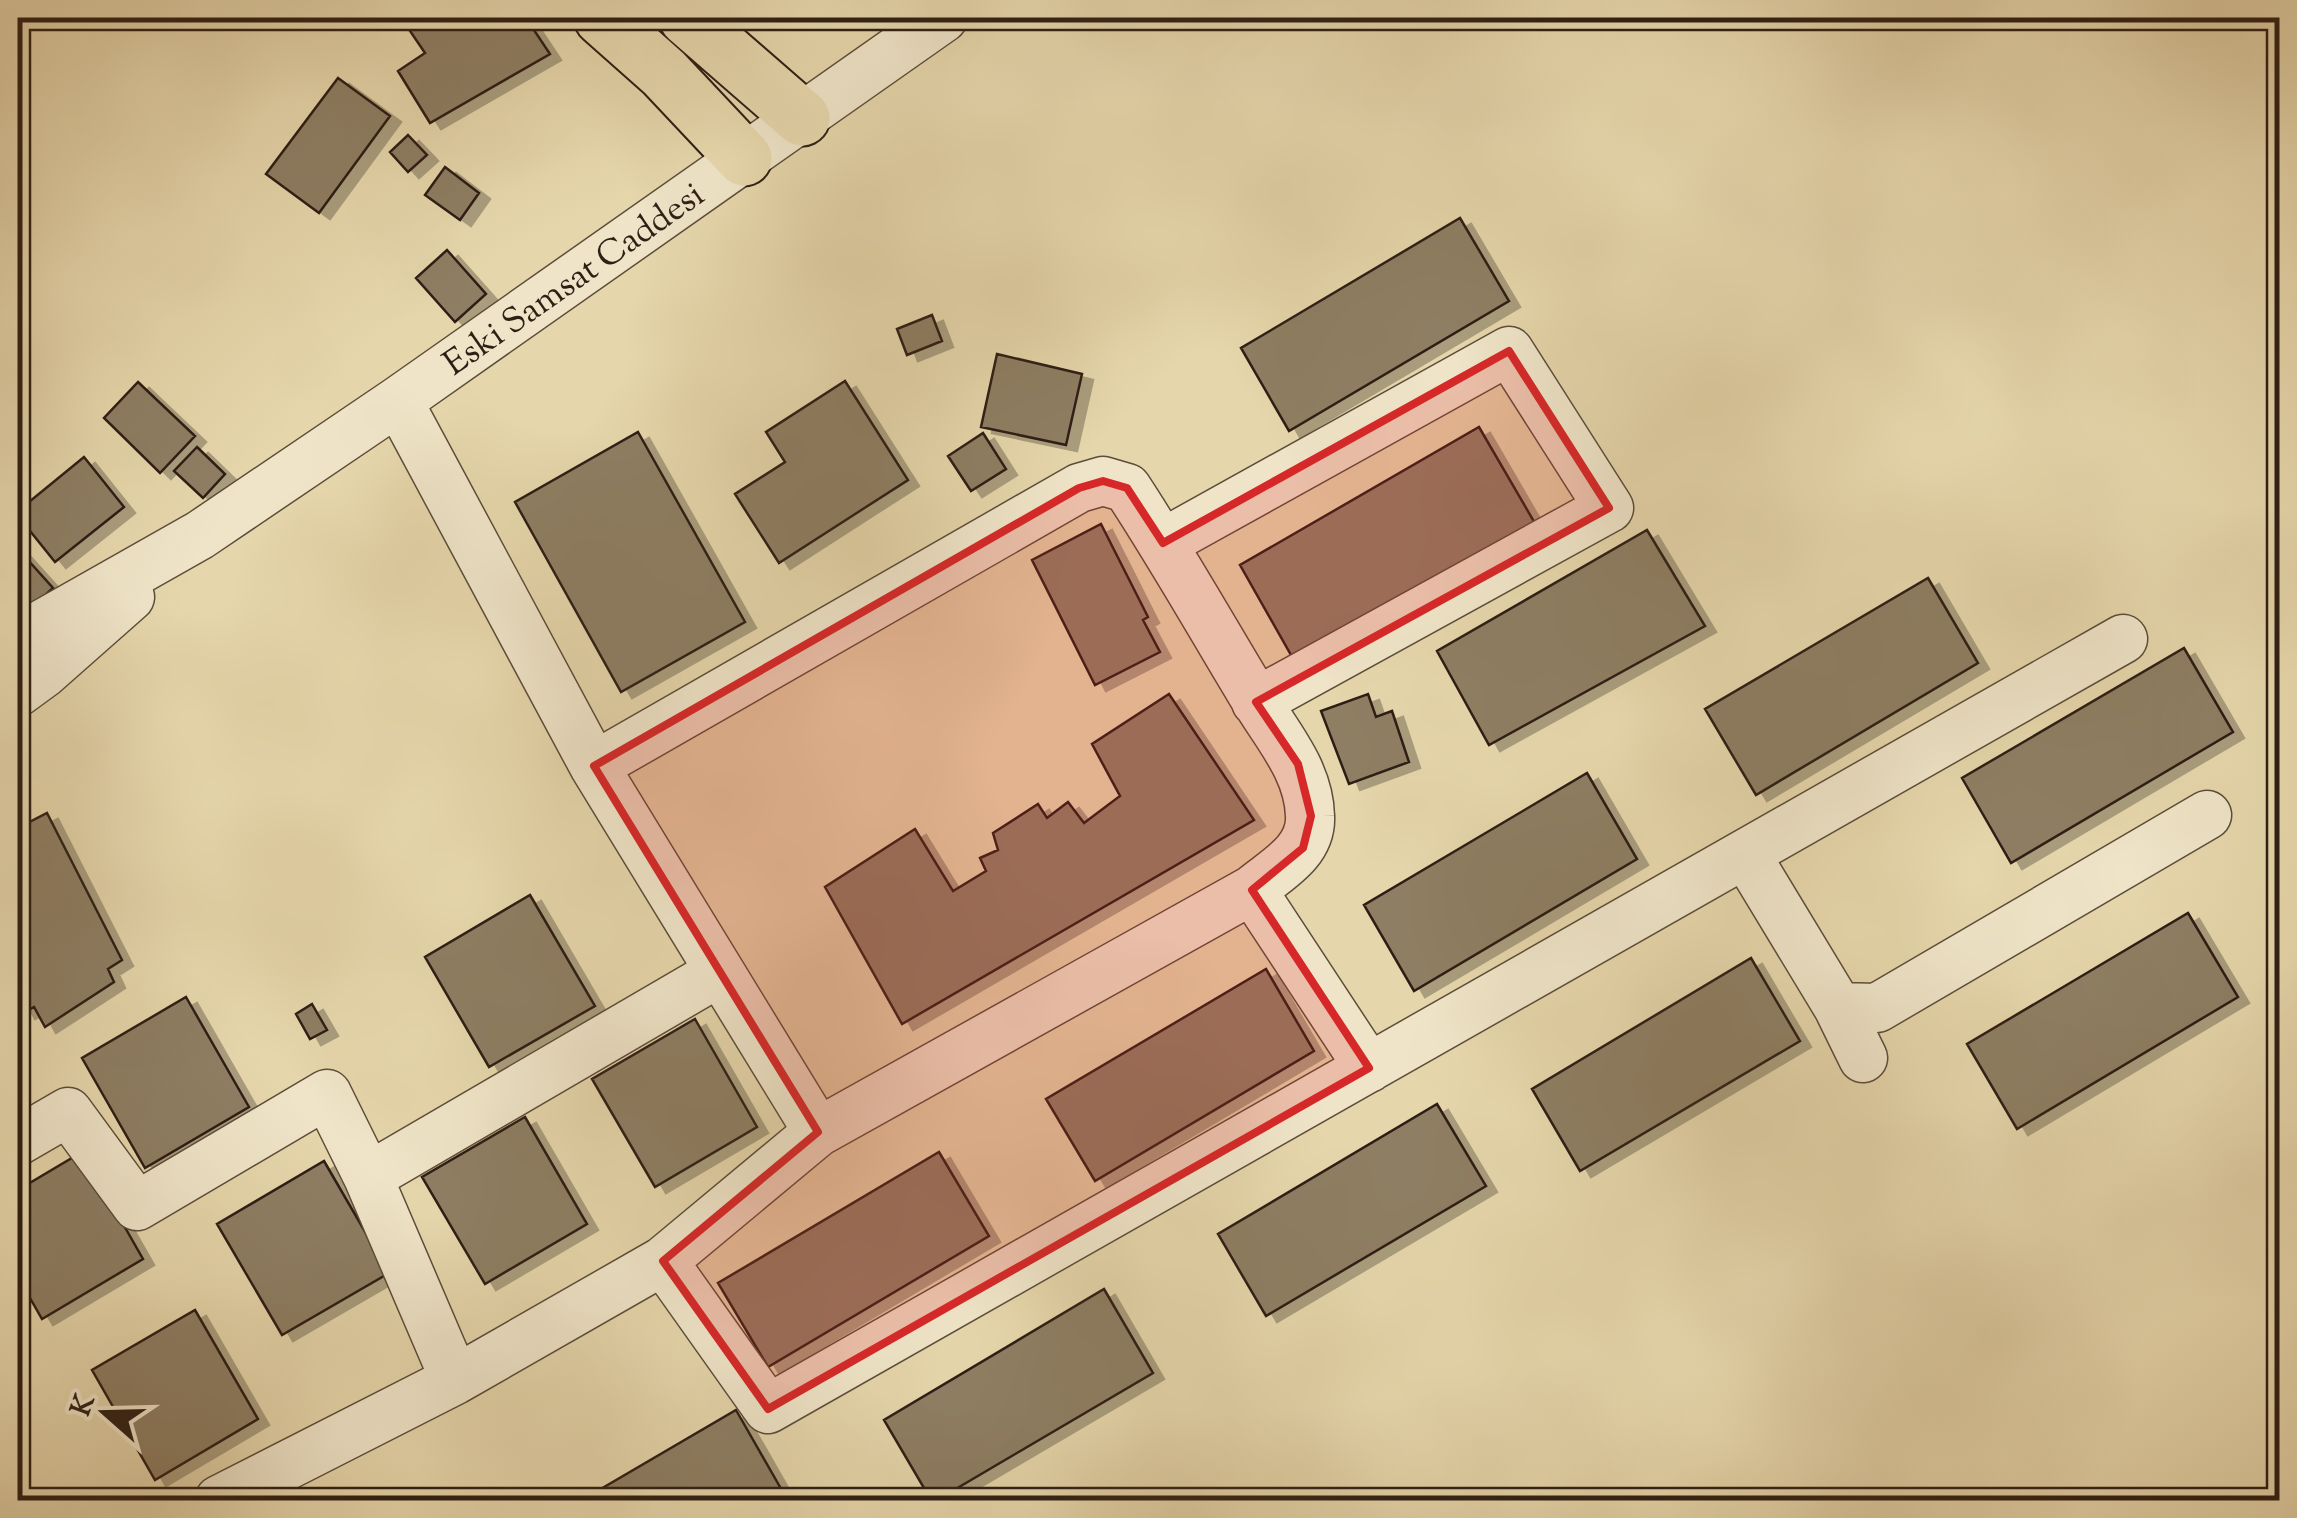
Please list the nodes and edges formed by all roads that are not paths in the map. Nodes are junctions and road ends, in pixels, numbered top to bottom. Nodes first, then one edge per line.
1 (602, 18) edge
2 (687, 18) edge
3 (943, 18) edge
4 (802, 118) junction
5 (744, 158) junction
6 (398, 401) junction
7 (200, 535) junction
8 (1163, 543) junction
9 (18, 638) edge
10 (2123, 639) dead end
11 (18, 692) edge
12 (1256, 702) junction
13 (594, 766) junction
14 (2207, 815) dead end
15 (1746, 855) junction
16 (1252, 890) junction
17 (718, 973) junction
18 (1838, 1006) junction
19 (1863, 1058) dead end
20 (1369, 1068) junction
21 (818, 1132) junction
22 (18, 1141) edge
23 (368, 1177) junction
24 (662, 1261) junction
25 (455, 1380) junction
26 (219, 1500) edge

1 - 5 main road
2 - 4 main road
3 - 4 street, Eski Samsat Caddesi
4 - 5 street, Eski Samsat Caddesi
5 - 6 street, Eski Samsat Caddesi
6 - 7 street, Eski Samsat Caddesi
6 - 13 street
7 - 9 street, Eski Samsat Caddesi
7 - 11 street, Eski Samsat Caddesi
8 - 12 street
8 - 12 street
8 - 13 street
10 - 15 street
12 - 16 street
13 - 17 street
14 - 18 street
15 - 18 street
15 - 20 street
16 - 20 street
16 - 21 street
17 - 21 street
17 - 23 street
18 - 19 street
20 - 24 street
21 - 24 street
22 - 23 street
23 - 25 street
24 - 25 street
25 - 26 street

